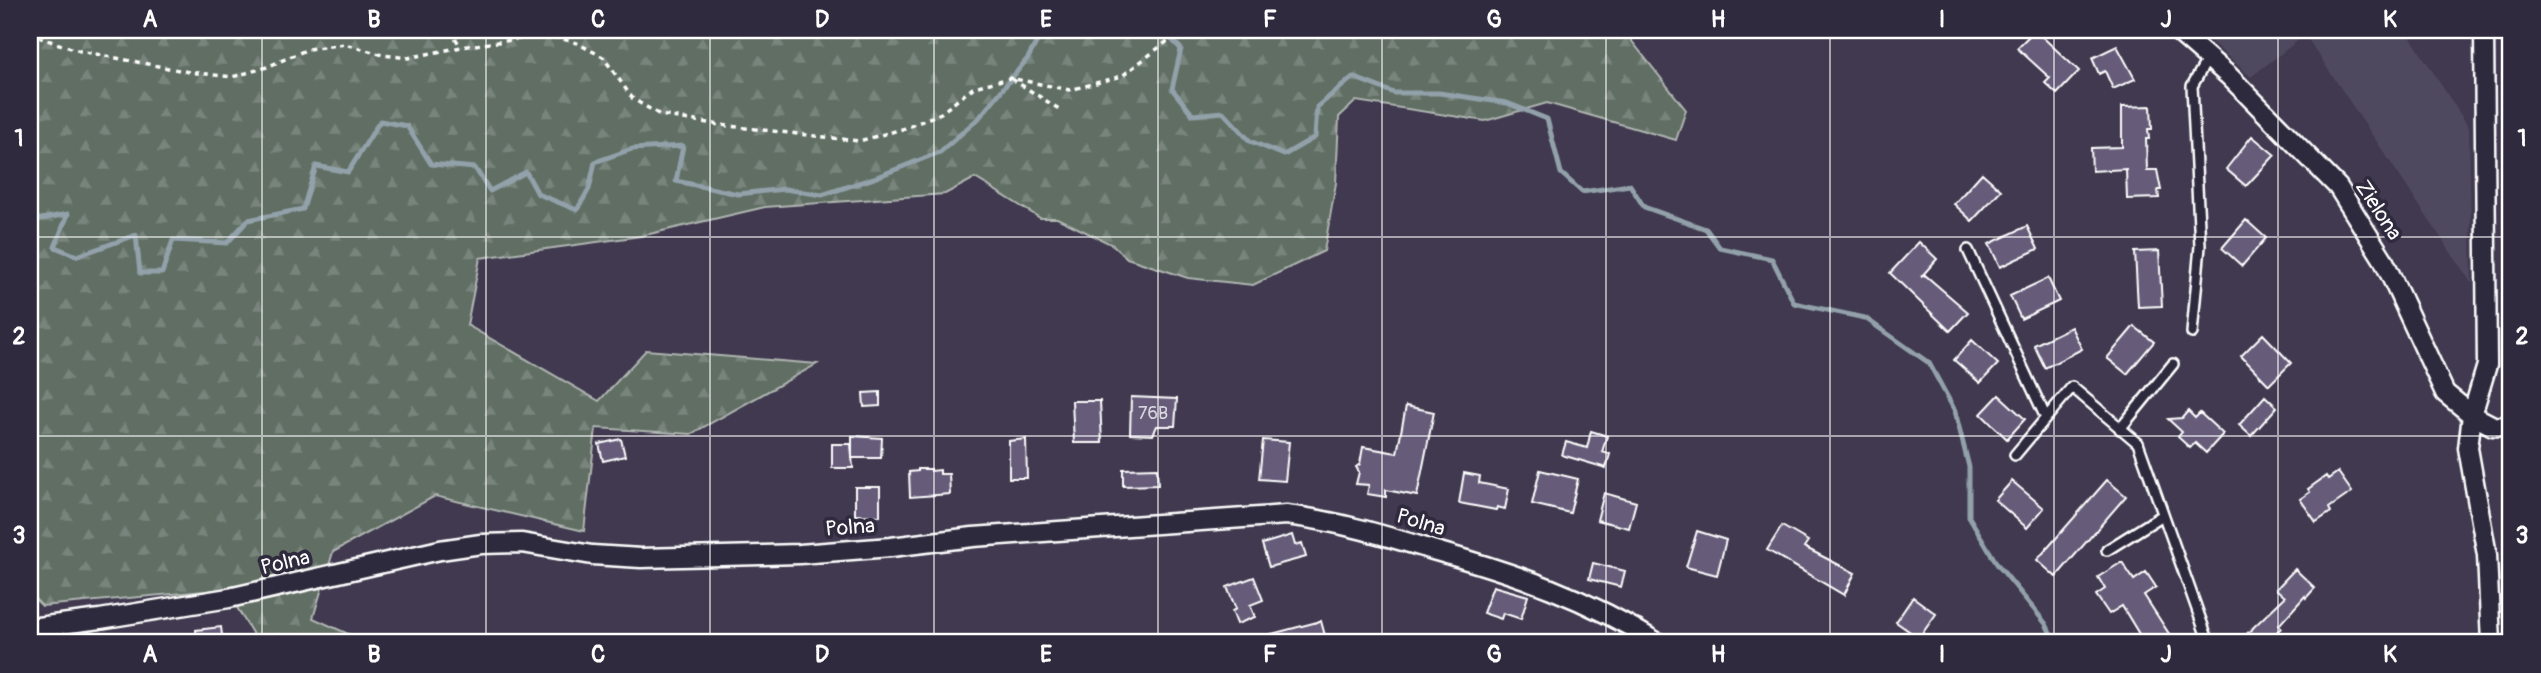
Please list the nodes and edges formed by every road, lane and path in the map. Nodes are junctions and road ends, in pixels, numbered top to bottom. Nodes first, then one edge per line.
1 (450, 30) edge
2 (1182, 30) edge
3 (2176, 30) edge
4 (2484, 30) edge
5 (30, 31) edge
6 (461, 47) junction
7 (2208, 58) junction
8 (1010, 78) junction
9 (1059, 109) dead end
10 (1968, 250) dead end
11 (2192, 333) dead end
12 (2173, 364) dead end
13 (2472, 415) junction
14 (2046, 418) junction
15 (2511, 427) edge
16 (2120, 429) junction
17 (2015, 455) dead end
18 (2163, 515) junction
19 (2107, 550) dead end
20 (30, 628) edge
21 (1658, 643) edge
22 (2209, 643) edge
23 (2491, 643) edge

1 - 6 path
2 - 8 path
3 - 7 street, Zielona
4 - 13 street
5 - 6 path
6 - 8 path
7 - 11 lane
7 - 13 street, Zielona
8 - 9 path
10 - 14 lane
12 - 16 lane
13 - 15 street, Zielona
13 - 23 street
14 - 16 lane
14 - 17 lane
16 - 18 lane
18 - 19 lane
18 - 22 lane
20 - 21 street, Polna

